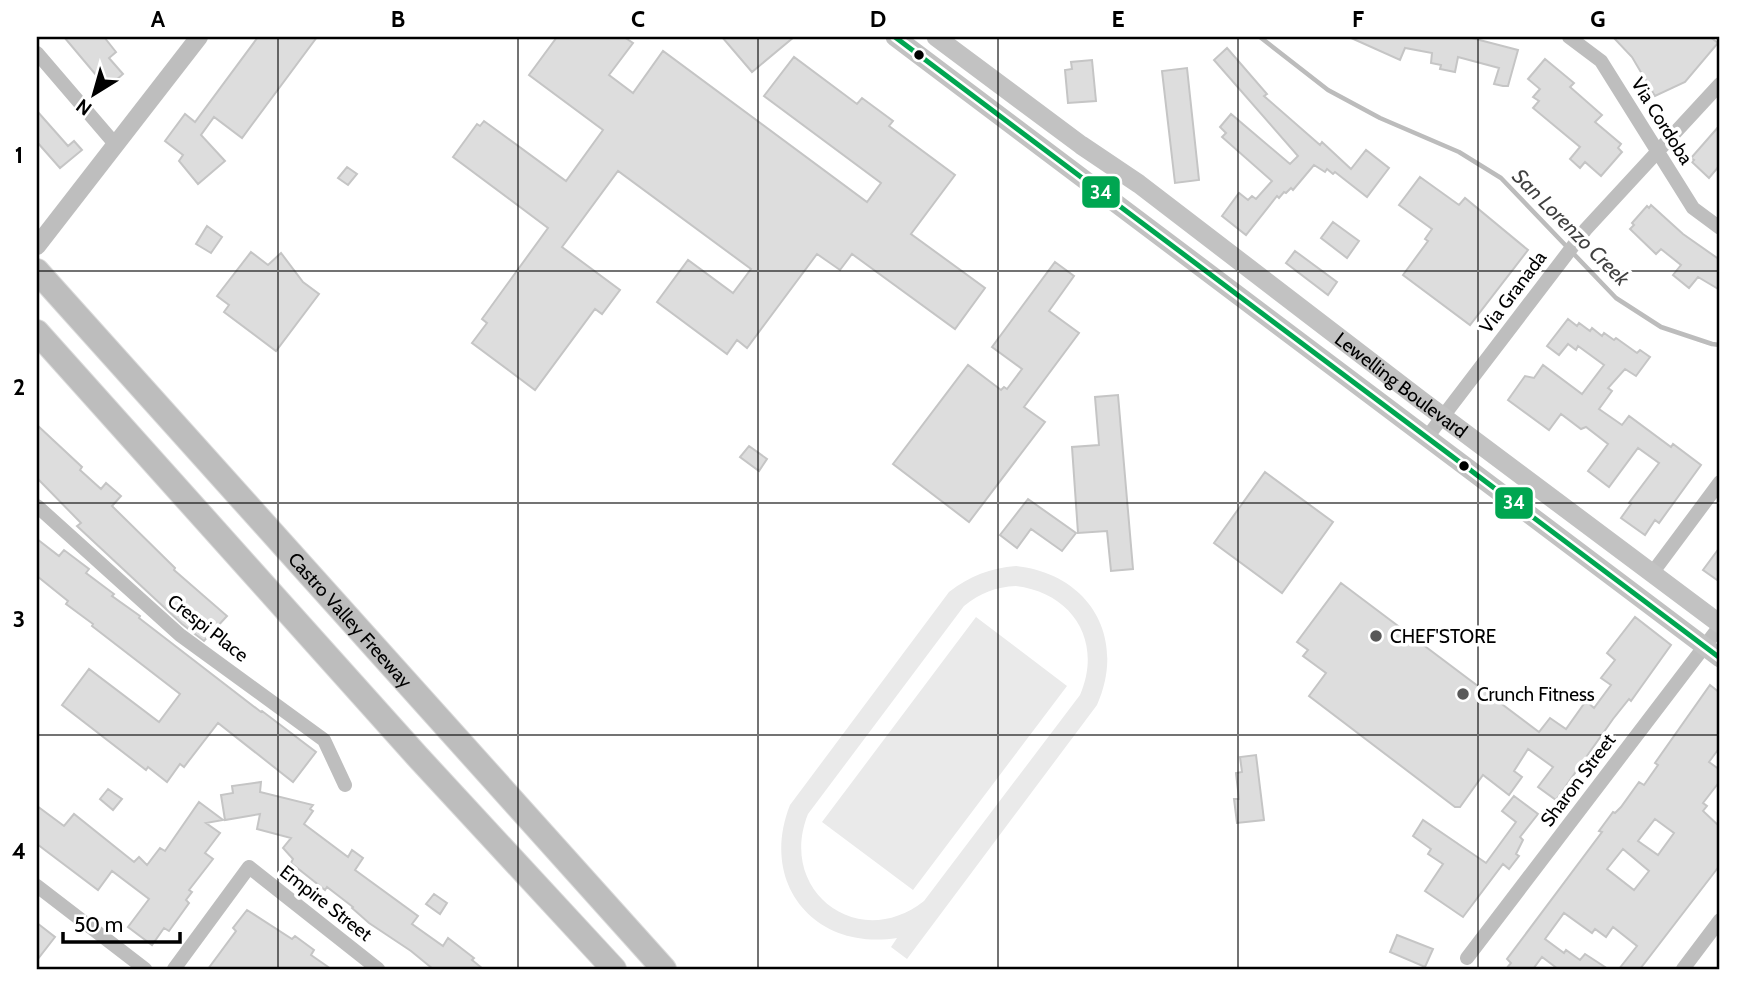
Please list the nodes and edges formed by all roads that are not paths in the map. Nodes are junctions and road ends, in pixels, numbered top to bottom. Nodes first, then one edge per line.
1 (199, 37) edge
2 (895, 37) edge
3 (936, 37) edge
4 (1569, 37) edge
5 (37, 53) edge
6 (1720, 84) edge
7 (115, 144) junction
8 (1658, 150) junction
9 (1720, 228) edge
10 (37, 246) edge
11 (37, 271) edge
12 (37, 332) edge
13 (1443, 416) junction
14 (1428, 436) junction
15 (1720, 482) edge
16 (37, 506) edge
17 (1653, 572) junction
18 (1720, 625) edge
19 (1712, 653) edge
20 (345, 785) dead end
21 (37, 886) edge
22 (1720, 920) edge
23 (1467, 958) dead end
24 (145, 969) edge
25 (174, 969) edge
26 (378, 969) edge
27 (614, 969) edge
28 (664, 969) edge
29 (1683, 969) edge

1 - 7 street
2 - 14 main road, Lewelling Boulevard
3 - 13 main road, Lewelling Boulevard
4 - 8 street, Via Cordoba
5 - 7 street
6 - 8 street, Via Granada
7 - 10 street
8 - 9 street, Via Cordoba
8 - 13 street, Via Granada
11 - 28 highway, Castro Valley Freeway
12 - 27 highway
13 - 14 street, Via Granada
13 - 17 main road, Lewelling Boulevard
14 - 19 main road, Lewelling Boulevard
15 - 17 street
16 - 20 street, Crespi Place
17 - 18 main road, Lewelling Boulevard
18 - 19 street, Sharon Street
19 - 23 street, Sharon Street
21 - 24 street
22 - 29 street
25 - 26 street, Empire Street

